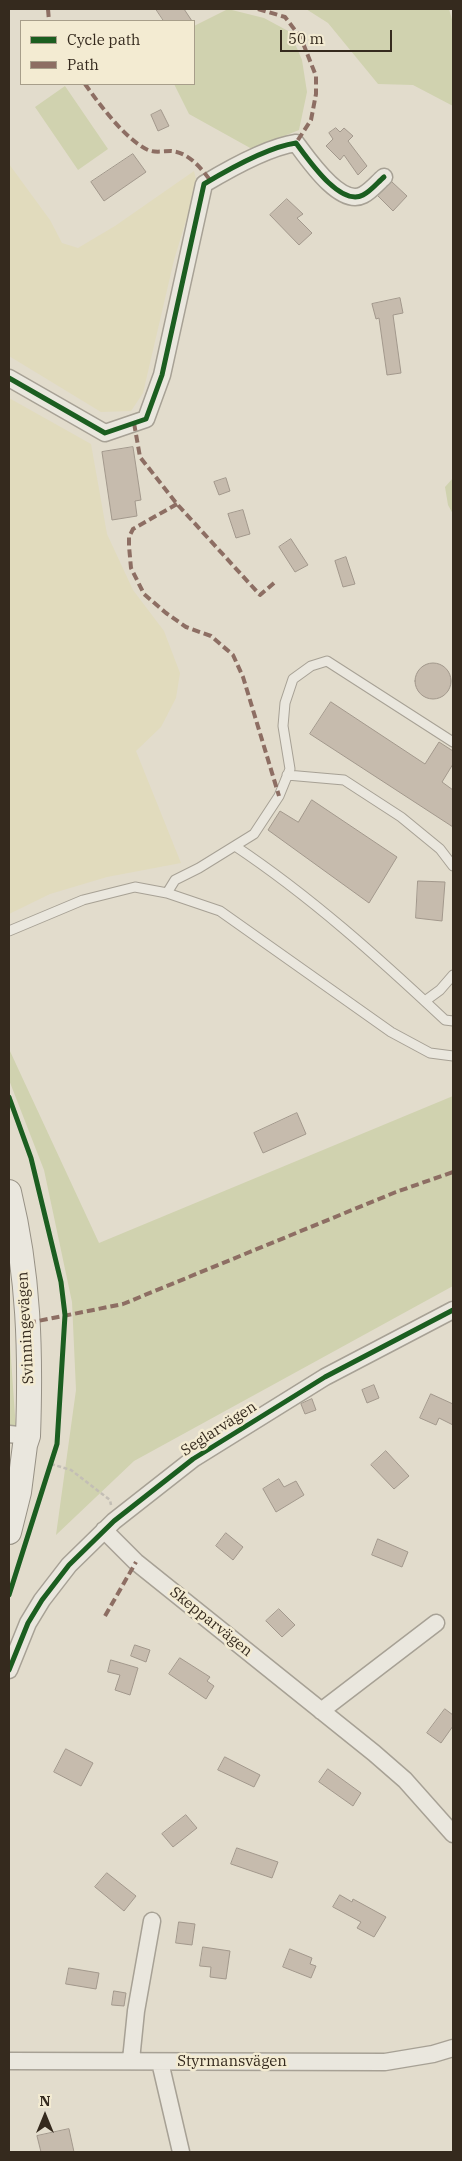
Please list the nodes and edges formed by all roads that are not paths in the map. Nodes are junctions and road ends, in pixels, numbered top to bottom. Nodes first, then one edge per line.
1 (384, 177) dead end
2 (9, 378) edge
3 (453, 742) edge
4 (287, 775) junction
5 (235, 846) junction
6 (453, 866) edge
7 (167, 893) junction
8 (9, 931) edge
9 (453, 975) edge
10 (425, 1001) junction
11 (453, 1021) edge
12 (453, 1056) edge
13 (9, 1192) edge
14 (453, 1310) edge
15 (18, 1435) edge
16 (109, 1526) junction
17 (9, 1532) edge
18 (436, 1623) dead end
19 (9, 1670) edge
20 (321, 1710) junction
21 (453, 1834) edge
22 (152, 1921) dead end
23 (453, 2048) edge
24 (131, 2060) junction
25 (9, 2061) edge
26 (160, 2062) junction
27 (181, 2152) edge

1 - 2 street
3 - 4 lane
4 - 5 lane
4 - 6 lane
5 - 7 lane
5 - 10 lane
7 - 8 lane
7 - 12 lane
9 - 10 lane
10 - 11 lane
13 - 15 main road, Svinningevägen
14 - 16 street, Seglarvägen
15 - 17 main road, Svinningevägen
16 - 19 street, Seglarvägen
16 - 20 street, Skepparvägen
18 - 20 street
20 - 21 street, Skepparvägen
22 - 24 street
23 - 26 street, Styrmansvägen
24 - 25 street, Styrmansvägen
24 - 26 street, Styrmansvägen
26 - 27 street

